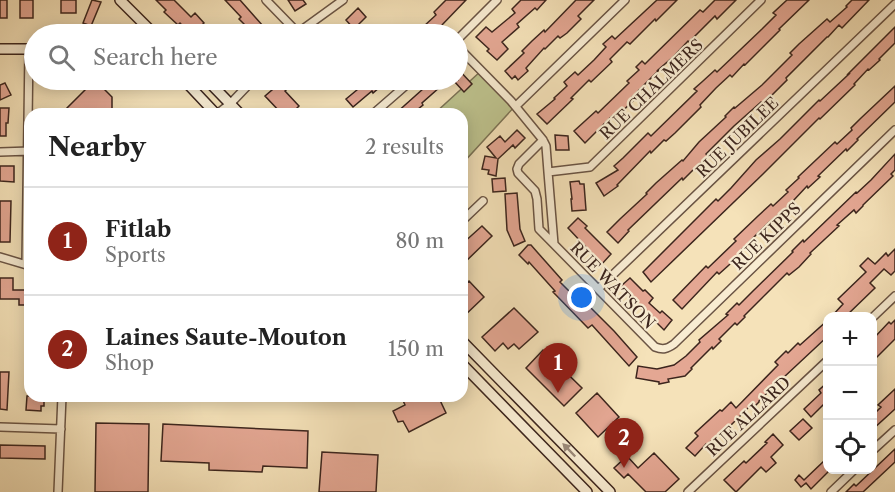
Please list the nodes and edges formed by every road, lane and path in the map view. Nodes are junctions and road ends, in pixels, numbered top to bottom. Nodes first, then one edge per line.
1 (120, 0) edge
2 (266, 0) edge
3 (343, 0) edge
4 (497, 0) edge
5 (625, 0) edge
6 (761, 0) edge
7 (895, 4) edge
8 (141, 24) edge
9 (288, 24) edge
10 (311, 24) edge
11 (468, 29) edge
12 (0, 48) edge
13 (24, 49) edge
14 (468, 57) edge
15 (31, 90) edge
16 (194, 90) edge
17 (217, 90) edge
18 (243, 90) edge
19 (401, 90) edge
20 (230, 104) junction
21 (516, 106) junction
22 (30, 108) edge
23 (211, 108) edge
24 (225, 108) edge
25 (234, 108) edge
26 (380, 108) edge
27 (895, 130) edge
28 (543, 140) junction
29 (24, 151) edge
30 (0, 152) edge
31 (548, 171) junction
32 (483, 201) dead end
33 (468, 215) edge
34 (554, 244) junction
35 (0, 257) edge
36 (24, 264) edge
37 (598, 289) junction
38 (895, 296) edge
39 (877, 314) edge
40 (652, 344) joint
41 (468, 347) edge
42 (823, 365) edge
43 (468, 370) edge
44 (62, 402) edge
45 (0, 427) edge
46 (61, 429) junction
47 (895, 430) edge
48 (877, 447) edge
49 (850, 474) edge
50 (57, 492) edge
51 (587, 492) edge
52 (610, 492) edge
53 (688, 492) edge
54 (831, 492) edge

1 - 8 main road
2 - 9 street
3 - 10 street
4 - 11 street
5 - 21 street
6 - 31 street, RUE CHALMERS
7 - 37 street, RUE JUBILEE
12 - 13 main road
14 - 21 street, RUE WATSON
15 - 22 street
16 - 23 main road
17 - 20 main road
18 - 20 street
19 - 26 street
20 - 24 street
20 - 25 main road
21 - 28 street, RUE WATSON
27 - 40 street, RUE KIPPS
28 - 31 street, RUE WATSON
28 - 34 street, RUE WATSON
29 - 30 street
31 - 34 street, RUE WATSON
32 - 33 street
34 - 37 street, RUE WATSON
35 - 36 street
37 - 40 street, RUE WATSON
38 - 39 street
52 -> 41 main road
42 - 53 street, RUE ALLARD
43 - 51 main road
44 - 46 street
45 - 46 street
46 - 50 street
47 - 48 street
49 - 54 street

